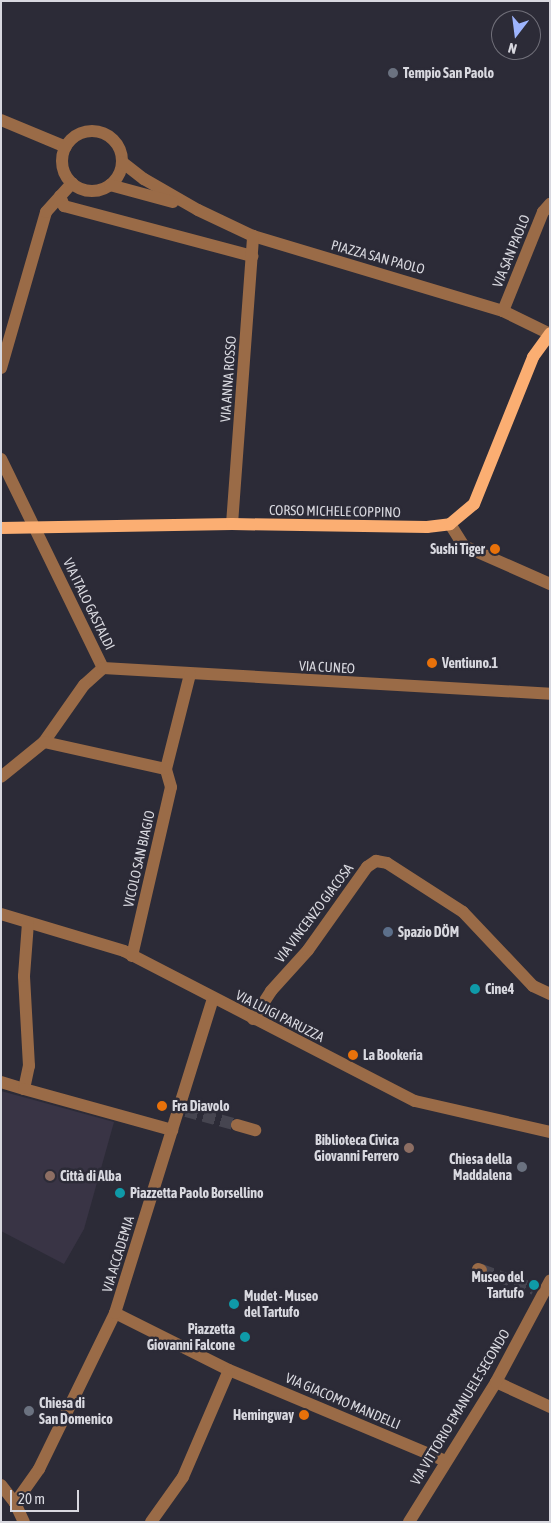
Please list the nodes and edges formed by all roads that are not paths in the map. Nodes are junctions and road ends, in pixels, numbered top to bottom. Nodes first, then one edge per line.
1 (1, 120) edge
2 (66, 147) junction
3 (122, 162) junction
4 (72, 183) junction
5 (110, 185) junction
6 (60, 196) junction
7 (550, 204) edge
8 (198, 210) junction
9 (253, 236) junction
10 (252, 256) junction
11 (502, 311) junction
12 (550, 334) edge
13 (1, 368) edge
14 (1, 459) edge
15 (232, 524) junction
16 (450, 524) junction
17 (35, 525) junction
18 (1, 528) edge
19 (550, 584) edge
20 (103, 668) junction
21 (190, 674) junction
22 (550, 694) edge
23 (44, 742) junction
24 (166, 770) junction
25 (1, 777) edge
26 (1, 914) edge
27 (28, 923) junction
28 (132, 956) junction
29 (550, 994) edge
30 (213, 998) junction
31 (253, 1019) junction
32 (1, 1082) edge
33 (24, 1089) junction
34 (237, 1125) tunnel mouth
35 (172, 1130) junction
36 (255, 1130) dead end
37 (550, 1132) edge
38 (542, 1288) edge
39 (116, 1313) junction
40 (229, 1370) junction
41 (496, 1382) junction
42 (550, 1407) edge
43 (446, 1461) junction
44 (1, 1485) edge
45 (15, 1502) junction
46 (24, 1522) edge
47 (151, 1522) edge
48 (409, 1522) edge

1 - 2 street
2 - 3 street, PIAZZA SAN PAOLO
2 - 4 street
3 - 5 street
3 - 8 street, PIAZZA SAN PAOLO
4 - 5 street, PIAZZA SAN PAOLO
4 - 6 street
5 - 8 street, PIAZZA SAN PAOLO
6 - 10 street
6 - 13 street
7 - 11 street, VIA SAN PAOLO
8 - 9 street, PIAZZA SAN PAOLO
9 - 10 street, VIA ANNA ROSSO
9 - 11 street, PIAZZA SAN PAOLO
10 - 15 street, VIA ANNA ROSSO
11 - 12 street, PIAZZA SAN PAOLO
12 - 16 main road
14 - 17 street, VIA ITALO GASTALDI
15 - 16 main road, CORSO MICHELE COPPINO
15 - 17 main road, CORSO MICHELE COPPINO
16 - 19 street
17 - 18 main road, CORSO MICHELE COPPINO
17 - 20 street, VIA ITALO GASTALDI
20 - 21 street, VIA CUNEO
20 - 23 street, VIA ITALO GASTALDI
21 - 22 street, VIA CUNEO
21 - 24 street, VICOLO SAN BIAGIO
23 - 24 street
23 - 25 street, VIA ITALO GASTALDI
24 - 28 street, VICOLO SAN BIAGIO
26 - 27 street, VIA LUIGI PARUZZA
27 - 28 street, VIA LUIGI PARUZZA
27 - 33 street
28 - 30 street, VIA LUIGI PARUZZA
29 - 31 street, VIA VINCENZO GIACOSA
30 - 31 street, VIA LUIGI PARUZZA
30 - 35 street, VIA ACCADEMIA
31 - 37 street, VIA LUIGI PARUZZA
32 - 33 street
33 - 35 street
34 - 36 street
35 - 39 street, VIA ACCADEMIA
38 - 41 street, VIA VITTORIO EMANUELE SECONDO
39 - 40 street, VIA GIACOMO MANDELLI
39 - 45 street, VIA ACCADEMIA
40 - 43 street, VIA GIACOMO MANDELLI
40 - 47 street
41 - 42 street
41 - 43 street, VIA VITTORIO EMANUELE SECONDO
43 - 48 street, VIA VITTORIO EMANUELE SECONDO
44 - 45 street
45 - 46 street

